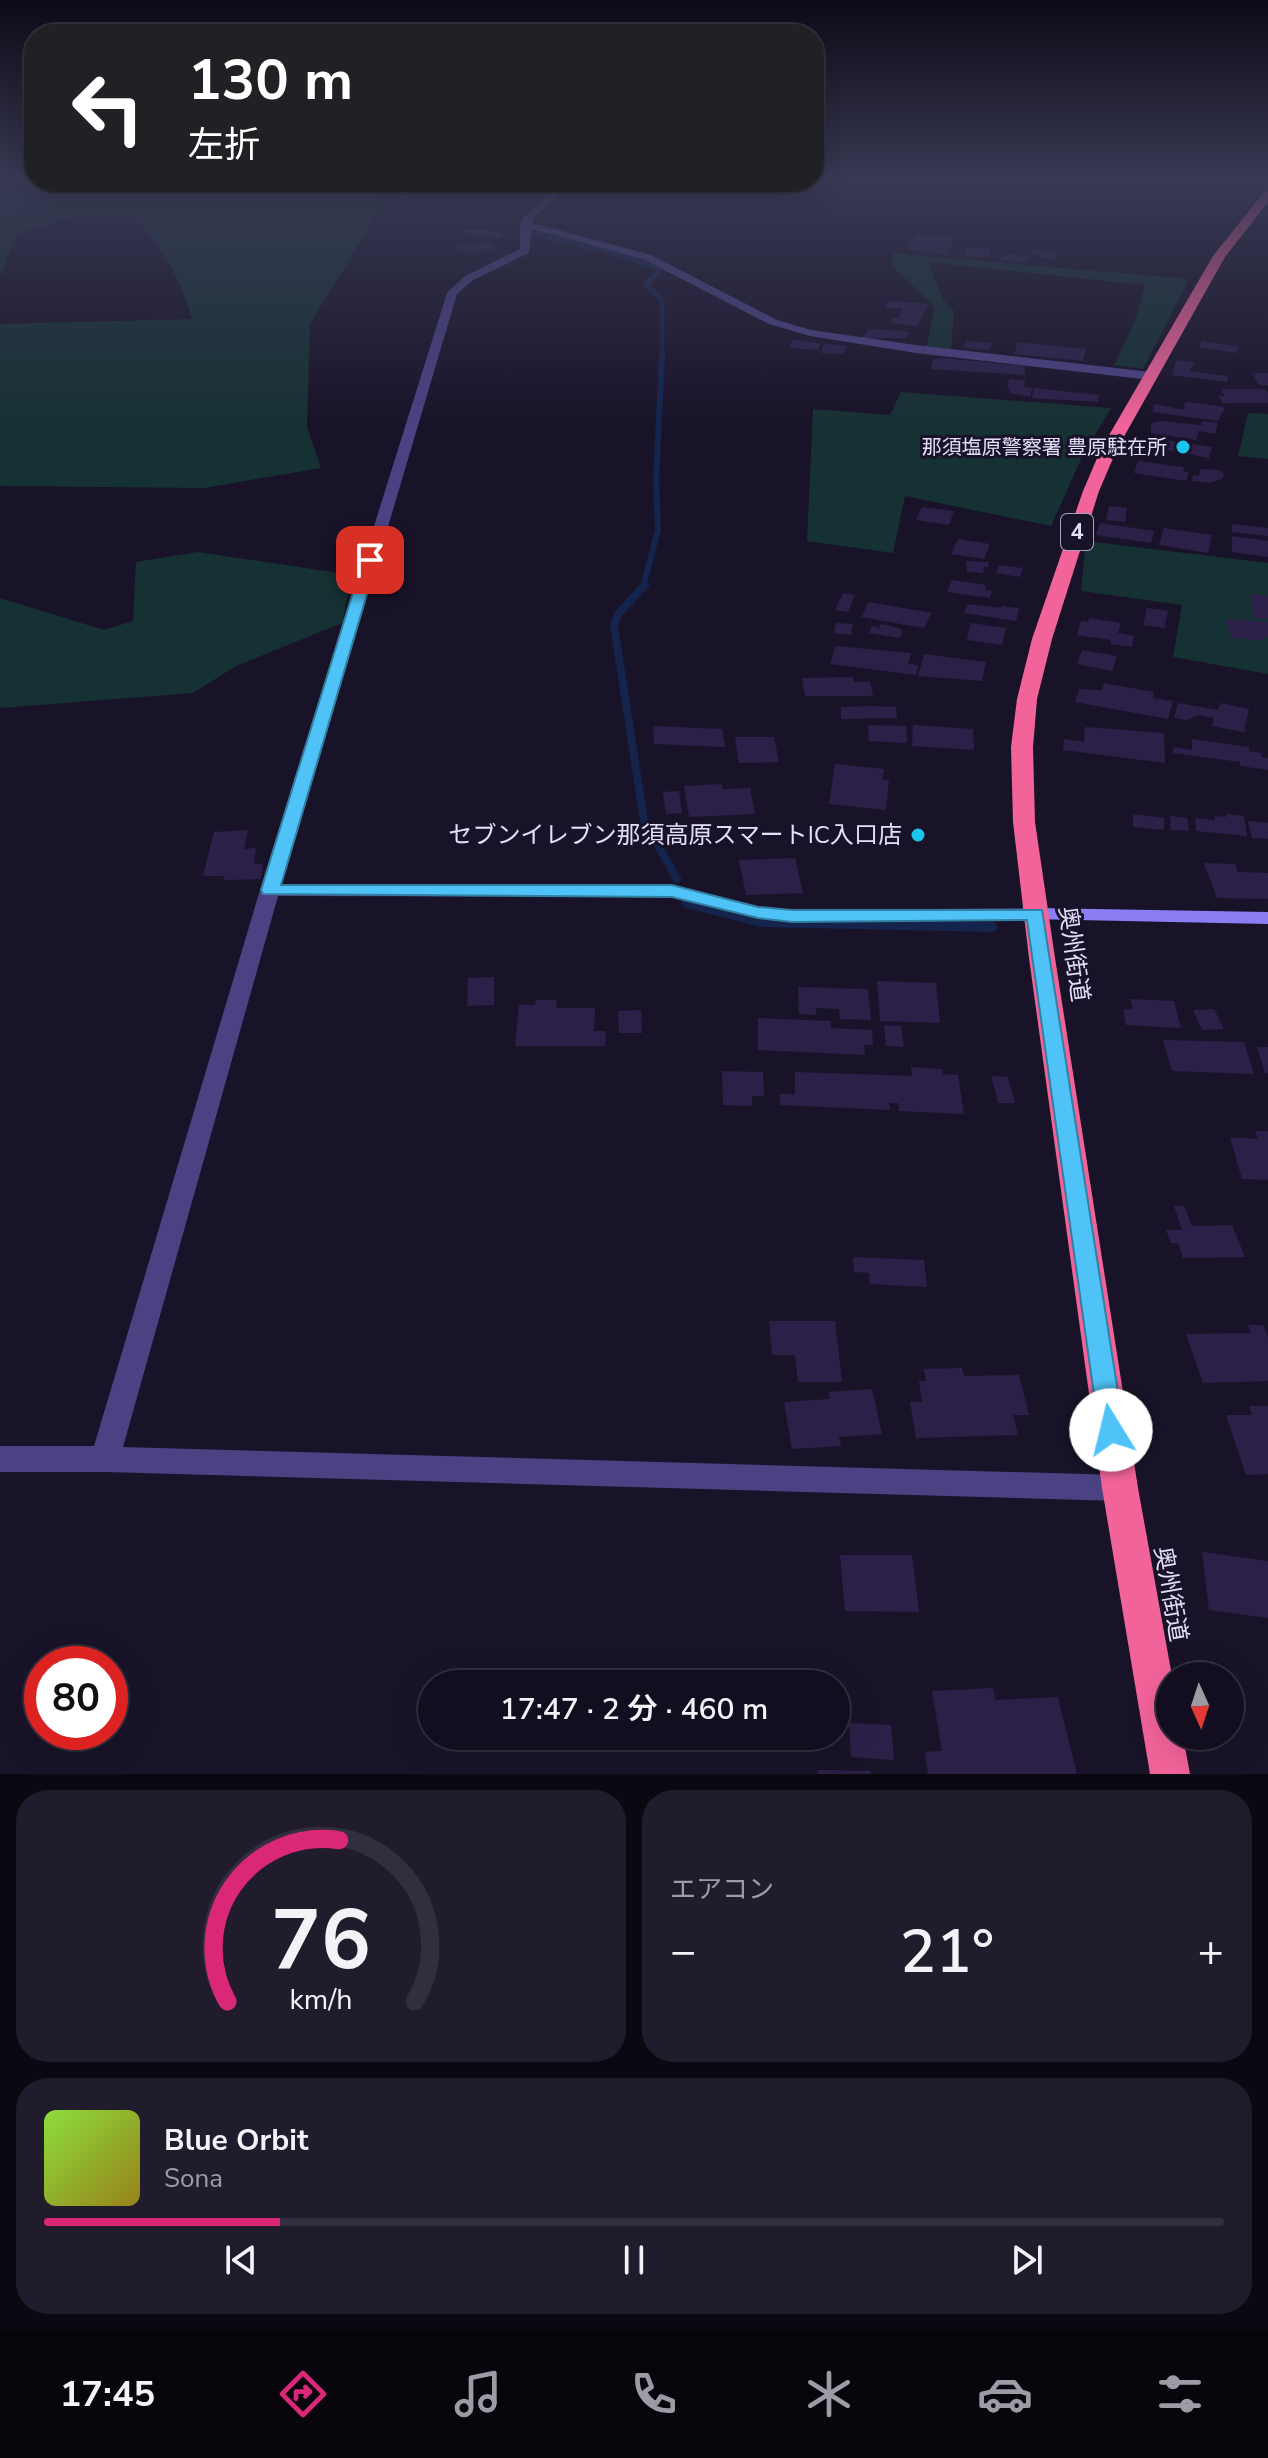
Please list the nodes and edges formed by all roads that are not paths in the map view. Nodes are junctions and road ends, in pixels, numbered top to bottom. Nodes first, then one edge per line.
1 (507, 260) edge
2 (652, 260) edge
3 (1217, 260) edge
4 (1151, 376) junction
5 (270, 890) junction
6 (1036, 914) junction
7 (1268, 918) edge
8 (0, 1459) edge
9 (105, 1459) junction
10 (1120, 1488) junction
11 (1170, 1774) edge

1 - 5 street
2 - 4 street
3 - 4 highway, 奥州街道 / 4
4 - 6 highway, 奥州街道 / 4
5 - 6 street
5 - 9 street
6 - 7 main road
6 - 10 highway, 奥州街道 / 4
8 - 9 street
9 - 10 street
10 - 11 highway, 奥州街道 / 4

